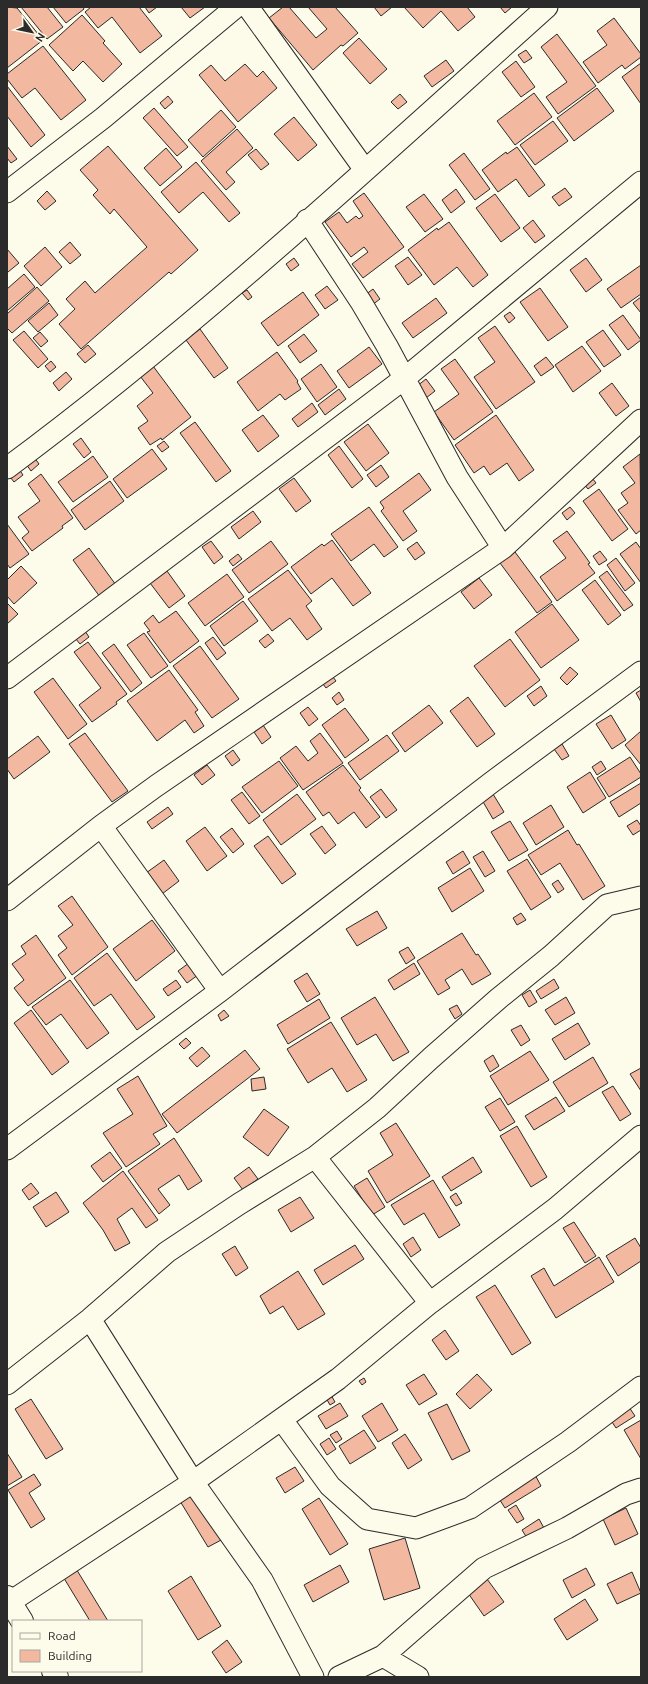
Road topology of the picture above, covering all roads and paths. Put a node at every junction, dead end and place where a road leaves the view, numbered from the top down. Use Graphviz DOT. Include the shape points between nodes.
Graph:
graph roads {
  1 [pos="236,7"];
  2 [pos="248,7"];
  3 [pos="547,7"];
  4 [pos="364,170"];
  5 [pos="641,182"];
  6 [pos="7,192"];
  7 [pos="307,220"];
  8 [pos="405,378"];
  9 [pos="641,420"];
  10 [pos="7,468"];
  11 [pos="503,548"];
  12 [pos="641,672"];
  13 [pos="7,678"];
  14 [pos="101,826"];
  15 [pos="641,897"];
  16 [pos="7,900"];
  17 [pos="220,992"];
  18 [pos="641,1136"];
  19 [pos="7,1148"];
  20 [pos="315,1157"];
  21 [pos="430,1304"];
  22 [pos="90,1319"];
  23 [pos="7,1384"];
  24 [pos="641,1386"];
  25 [pos="282,1420"];
  26 [pos="193,1482"];
  27 [pos="641,1489"];
  28 [pos="9,1600"];
  29 [pos="21,1620"];
  30 [pos="383,1656"];
  31 [pos="313,1677"];
  32 [pos="339,1677"];
  33 [pos="418,1677"];
  1 -- 6 [label="street" via="103,118"];
  2 -- 4 [label="street"];
  3 -- 4 [label="street"];
  4 -- 7 [label="street"];
  5 -- 8 [label="street"];
  7 -- 8 [label="street" via="361,302"];
  7 -- 10 [label="street" via="181,331 80,414"];
  8 -- 11 [label="street" via="457,477"];
  8 -- 13 [label="street"];
  9 -- 11 [label="street"];
  11 -- 14 [label="street"];
  12 -- 17 [label="street" via="492,782"];
  14 -- 16 [label="street"];
  14 -- 17 [label="street"];
  15 -- 20 [label="street" via="607,905 377,1108"];
  17 -- 19 [label="street"];
  18 -- 21 [label="street" via="555,1209"];
  20 -- 21 [label="street"];
  20 -- 22 [label="street" via="167,1252"];
  21 -- 25 [label="street" via="338,1379"];
  22 -- 23 [label="street"];
  22 -- 26 [label="street"];
  24 -- 25 [label="street" via="568,1442 470,1508 416,1528 367,1519 330,1486"];
  25 -- 26 [label="street"];
  26 -- 28 [label="street"];
  26 -- 31 [label="street" via="262,1580"];
  27 -- 30 [label="street" via="626,1494 567,1528 484,1568"];
  28 -- 29 [label="highway"];
  30 -- 32 [label="street"];
  30 -- 33 [label="street"];
}
